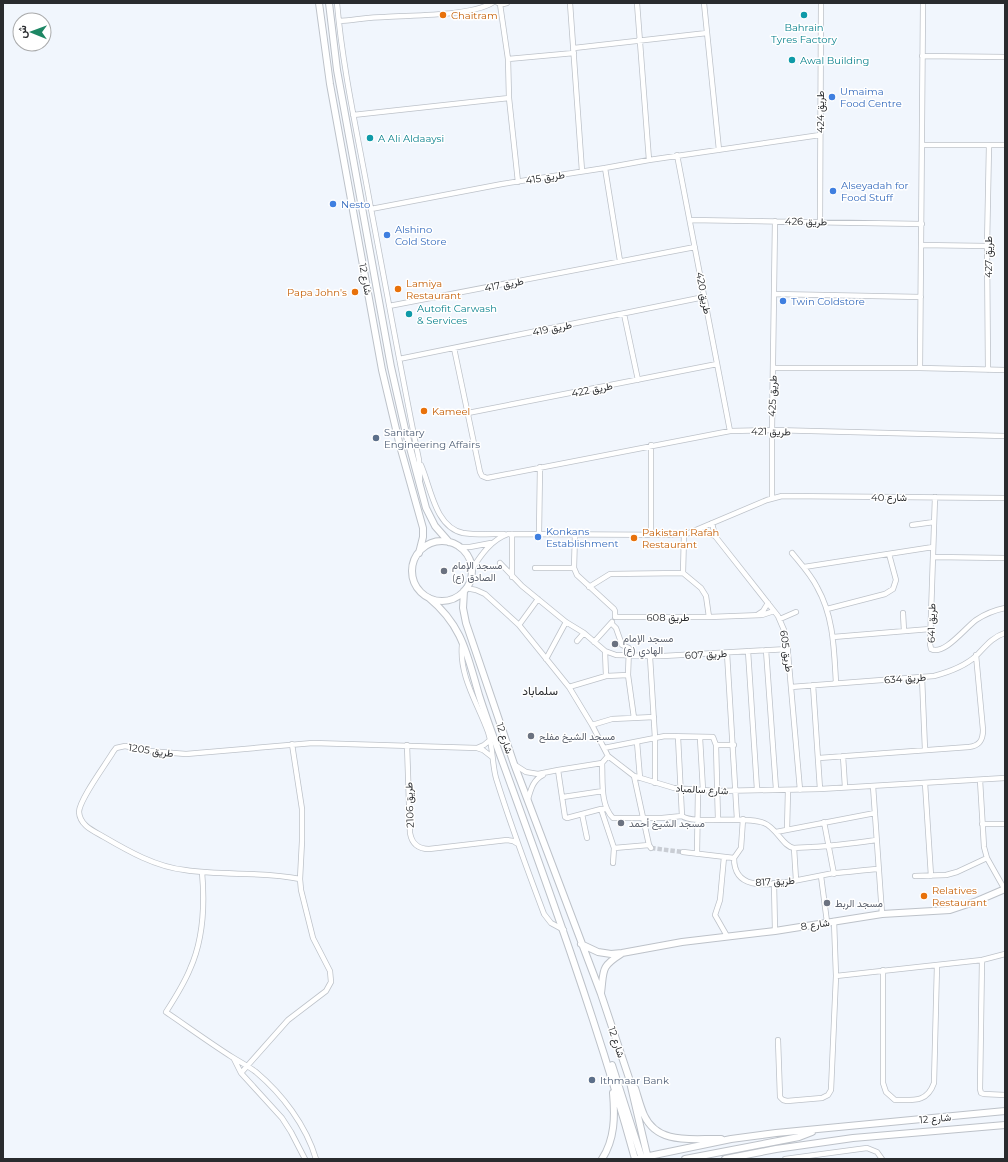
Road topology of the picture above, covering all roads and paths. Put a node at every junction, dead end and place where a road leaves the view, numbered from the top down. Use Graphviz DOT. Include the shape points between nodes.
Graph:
graph roads {
  1 [pos="320,3"];
  2 [pos="329,3"];
  3 [pos="337,3"];
  4 [pos="492,3"];
  5 [pos="499,3"];
  6 [pos="507,3"];
  7 [pos="570,3"];
  8 [pos="638,3"];
  9 [pos="704,3"];
  10 [pos="821,3"];
  11 [pos="923,3"];
  12 [pos="339,21"];
  13 [pos="707,33"];
  14 [pos="640,41"];
  15 [pos="574,51"];
  16 [pos="922,56"];
  17 [pos="1005,57"];
  18 [pos="508,59"];
  19 [pos="509,98"];
  20 [pos="353,114"];
  21 [pos="820,135"];
  22 [pos="922,145"];
  23 [pos="989,145"];
  24 [pos="1005,145"];
  25 [pos="719,150"];
  26 [pos="678,155"];
  27 [pos="649,160"];
  28 [pos="606,168"];
  29 [pos="582,171"];
  30 [pos="518,182"];
  31 [pos="371,209"];
  32 [pos="690,220"];
  33 [pos="775,221"];
  34 [pos="820,221"];
  35 [pos="922,224"];
  36 [pos="921,245"];
  37 [pos="987,246"];
  38 [pos="695,247"];
  39 [pos="620,261"];
  40 [pos="774,294"];
  41 [pos="704,297"];
  42 [pos="921,297"];
  43 [pos="388,306"];
  44 [pos="624,314"];
  45 [pos="454,348"];
  46 [pos="399,359"];
  47 [pos="717,364"];
  48 [pos="773,368"];
  49 [pos="920,368"];
  50 [pos="988,370"];
  51 [pos="1005,370"];
  52 [pos="638,380"];
  53 [pos="468,413"];
  54 [pos="772,430"];
  55 [pos="730,431"];
  56 [pos="1005,436"];
  57 [pos="651,445"];
  58 [pos="419,460"];
  59 [pos="540,467"];
  60 [pos="420,486"];
  61 [pos="935,497"];
  62 [pos="772,498"];
  63 [pos="1005,498"];
  64 [pos="934,522"];
  65 [pos="712,523"];
  66 [pos="912,525"];
  67 [pos="699,530"];
  68 [pos="510,534"];
  69 [pos="539,534"];
  70 [pos="575,534"];
  71 [pos="651,535"];
  72 [pos="684,535"];
  73 [pos="715,536"];
  74 [pos="449,542"];
  75 [pos="491,543"];
  76 [pos="459,547"];
  77 [pos="933,547"];
  78 [pos="419,553"];
  79 [pos="792,553"];
  80 [pos="889,554"];
  81 [pos="933,557"];
  82 [pos="1005,558"];
  83 [pos="500,563"];
  84 [pos="804,567"];
  85 [pos="535,568"];
  86 [pos="574,568"];
  87 [pos="472,569"];
  88 [pos="683,573"];
  89 [pos="512,577"];
  90 [pos="588,587"];
  91 [pos="465,589"];
  92 [pos="429,598"];
  93 [pos="538,599"];
  94 [pos="768,603"];
  95 [pos="1005,608"];
  96 [pos="827,609"];
  97 [pos="774,610"];
  98 [pos="796,612"];
  99 [pos="903,613"];
  100 [pos="753,615"];
  101 [pos="615,617"];
  102 [pos="709,617"];
  103 [pos="780,619"];
  104 [pos="566,622"];
  105 [pos="611,623"];
  106 [pos="518,625"];
  107 [pos="930,629"];
  108 [pos="904,631"];
  109 [pos="1005,633"];
  110 [pos="584,634"];
  111 [pos="833,637"];
  112 [pos="577,641"];
  113 [pos="463,642"];
  114 [pos="594,642"];
  115 [pos="788,649"];
  116 [pos="766,650"];
  117 [pos="605,651"];
  118 [pos="748,651"];
  119 [pos="727,653"];
  120 [pos="976,655"];
  121 [pos="628,656"];
  122 [pos="650,657"];
  123 [pos="546,659"];
  124 [pos="628,675"];
  125 [pos="606,676"];
  126 [pos="922,677"];
  127 [pos="836,683"];
  128 [pos="813,685"];
  129 [pos="569,687"];
  130 [pos="791,687"];
  131 [pos="654,717"];
  132 [pos="634,718"];
  133 [pos="592,725"];
  134 [pos="678,737"];
  135 [pos="654,738"];
  136 [pos="700,738"];
  137 [pos="490,740"];
  138 [pos="637,742"];
  139 [pos="292,744"];
  140 [pos="407,745"];
  141 [pos="716,745"];
  142 [pos="734,745"];
  143 [pos="477,748"];
  144 [pos="604,748"];
  145 [pos="925,750"];
  146 [pos="608,756"];
  147 [pos="843,756"];
  148 [pos="492,757"];
  149 [pos="819,758"];
  150 [pos="602,763"];
  151 [pos="514,764"];
  152 [pos="558,770"];
  153 [pos="545,774"];
  154 [pos="634,776"];
  155 [pos="640,778"];
  156 [pos="1005,778"];
  157 [pos="980,780"];
  158 [pos="655,783"];
  159 [pos="925,783"];
  160 [pos="873,786"];
  161 [pos="845,787"];
  162 [pos="680,789"];
  163 [pos="776,789"];
  164 [pos="820,789"];
  165 [pos="757,790"];
  166 [pos="788,790"];
  167 [pos="800,790"];
  168 [pos="603,791"];
  169 [pos="701,791"];
  170 [pos="717,791"];
  171 [pos="736,791"];
  172 [pos="563,797"];
  173 [pos="528,800"];
  174 [pos="604,809"];
  175 [pos="874,813"];
  176 [pos="582,814"];
  177 [pos="682,816"];
  178 [pos="642,818"];
  179 [pos="698,819"];
  180 [pos="737,819"];
  181 [pos="743,819"];
  182 [pos="718,820"];
  183 [pos="824,822"];
  184 [pos="982,824"];
  185 [pos="1005,824"];
  186 [pos="513,827"];
  187 [pos="787,830"];
  188 [pos="776,832"];
  189 [pos="588,838"];
  190 [pos="503,840"];
  191 [pos="876,840"];
  192 [pos="518,844"];
  193 [pos="829,846"];
  194 [pos="614,848"];
  195 [pos="794,848"];
  196 [pos="683,852"];
  197 [pos="697,854"];
  198 [pos="724,857"];
  199 [pos="734,858"];
  200 [pos="987,858"];
  201 [pos="613,863"];
  202 [pos="878,869"];
  203 [pos="202,872"];
  204 [pos="834,874"];
  205 [pos="821,876"];
  206 [pos="915,876"];
  207 [pos="931,876"];
  208 [pos="300,879"];
  209 [pos="796,880"];
  210 [pos="774,883"];
  211 [pos="1005,889"];
  212 [pos="882,914"];
  213 [pos="831,922"];
  214 [pos="564,930"];
  215 [pos="775,931"];
  216 [pos="727,936"];
  217 [pos="581,944"];
  218 [pos="622,953"];
  219 [pos="1005,954"];
  220 [pos="982,960"];
  221 [pos="937,965"];
  222 [pos="883,970"];
  223 [pos="836,976"];
  224 [pos="601,994"];
  225 [pos="599,1035"];
  226 [pos="778,1040"];
  227 [pos="233,1058"];
  228 [pos="247,1066"];
  229 [pos="240,1073"];
  230 [pos="611,1076"];
  231 [pos="629,1078"];
  232 [pos="1005,1095"];
  233 [pos="1005,1112"];
  234 [pos="1005,1125"];
  235 [pos="821,1128"];
  236 [pos="731,1139"];
  237 [pos="642,1158"];
  238 [pos="305,1159"];
  239 [pos="316,1159"];
  240 [pos="602,1159"];
  241 [pos="684,1159"];
  242 [pos="725,1159"];
  243 [pos="785,1159"];
  244 [pos="882,1159"];
  1 -- 78 [label="street, شارع 12" via="325,55 382,370 423,528"];
  2 -- 60 [label="street, شارع 12" via="337,70 391,367"];
  3 -- 12 [label="street"];
  4 -- 12 [label="street" via="457,12"];
  5 -- 6 [label="street"];
  5 -- 18 [label="street"];
  7 -- 15 [label="street"];
  8 -- 14 [label="street"];
  9 -- 13 [label="street"];
  10 -- 21 [label="street, طريق 424"];
  11 -- 16 [label="street"];
  12 -- 20 [label="street"];
  13 -- 14 [label="street"];
  13 -- 25 [label="street"];
  14 -- 15 [label="street"];
  14 -- 27 [label="street"];
  15 -- 18 [label="street"];
  15 -- 29 [label="street"];
  16 -- 17 [label="street"];
  16 -- 22 [label="street"];
  18 -- 19 [label="street"];
  19 -- 20 [label="street"];
  19 -- 30 [label="street"];
  20 -- 31 [label="street"];
  21 -- 25 [label="street, طريق 415"];
  21 -- 34 [label="street, طريق 424"];
  22 -- 23 [label="street"];
  22 -- 35 [label="street"];
  23 -- 24 [label="street"];
  23 -- 37 [label="street, طريق 427"];
  25 -- 26 [label="street, طريق 415"];
  26 -- 27 [label="street, طريق 415"];
  26 -- 32 [label="street, طريق 420"];
  27 -- 28 [label="street, طريق 415"];
  28 -- 29 [label="street, طريق 415"];
  28 -- 39 [label="street"];
  29 -- 30 [label="street, طريق 415"];
  30 -- 31 [label="street, طريق 415"];
  31 -- 43 [label="street"];
  32 -- 33 [label="street, طريق 426"];
  32 -- 38 [label="street, طريق 420"];
  33 -- 34 [label="street, طريق 426"];
  33 -- 40 [label="street, طريق 425"];
  34 -- 35 [label="street, طريق 426"];
  35 -- 36 [label="street"];
  36 -- 37 [label="street"];
  36 -- 42 [label="street"];
  37 -- 50 [label="street, طريق 427"];
  38 -- 39 [label="street, طريق 417"];
  38 -- 41 [label="street, طريق 420"];
  39 -- 43 [label="street, طريق 417"];
  40 -- 42 [label="street"];
  40 -- 48 [label="street, طريق 425"];
  41 -- 44 [label="street, طريق 419"];
  41 -- 47 [label="street, طريق 420"];
  42 -- 49 [label="street"];
  43 -- 46 [label="street"];
  44 -- 45 [label="street, طريق 419"];
  44 -- 52 [label="street"];
  45 -- 46 [label="street, طريق 419"];
  45 -- 53 [label="street"];
  46 -- 58 [label="street"];
  47 -- 52 [label="street, طريق 422"];
  47 -- 55 [label="street, طريق 420"];
  48 -- 49 [label="street"];
  48 -- 54 [label="street, طريق 425"];
  49 -- 50 [label="street"];
  50 -- 51 [label="street"];
  52 -- 53 [label="street, طريق 422"];
  53 -- 59 [label="street, طريق 421" via="482,476 487,478"];
  54 -- 55 [label="street, طريق 421"];
  54 -- 56 [label="street, طريق 421"];
  54 -- 62 [label="street, طريق 425"];
  55 -- 57 [label="street, طريق 421"];
  57 -- 59 [label="street, طريق 421"];
  57 -- 71 [label="street"];
  58 -- 60 [label="street"];
  58 -- 68 [label="street, شارع 40" via="439,514 452,528 462,532"];
  59 -- 69 [label="street"];
  60 -- 74 [label="street, شارع 12" via="430,518"];
  61 -- 62 [label="street, شارع 40"];
  61 -- 63 [label="street, شارع 40"];
  61 -- 64 [label="street, طريق 641"];
  62 -- 65 [label="street, شارع 40"];
  64 -- 66 [label="street"];
  64 -- 77 [label="street, طريق 641"];
  65 -- 67 [label="street, شارع 40"];
  65 -- 73 [label="street, طريق 605"];
  67 -- 72 [label="street, شارع 40"];
  67 -- 73 [label="street"];
  68 -- 69 [label="street, شارع 40"];
  68 -- 75 [label="street"];
  68 -- 89 [label="street"];
  69 -- 70 [label="street, شارع 40"];
  70 -- 71 [label="street, شارع 40"];
  70 -- 86 [label="street"];
  71 -- 72 [label="street, شارع 40"];
  72 -- 88 [label="street"];
  73 -- 94 [label="street, طريق 605"];
  74 -- 76 [label="street"];
  74 -- 78 [label="street" via="432,543"];
  75 -- 76 [label="street"];
  75 -- 87 [label="street"];
  76 -- 87 [label="street" via="468,557"];
  77 -- 80 [label="street"];
  77 -- 81 [label="street, طريق 641"];
  78 -- 92 [label="street" via="413,566 413,575 415,583"];
  79 -- 84 [label="street"];
  80 -- 84 [label="street"];
  80 -- 96 [label="street" via="896,580 893,589 885,594"];
  81 -- 82 [label="street"];
  81 -- 107 [label="street, طريق 641"];
  83 -- 89 [label="street, طريق 607"];
  84 -- 96 [label="street"];
  85 -- 86 [label="street"];
  86 -- 90 [label="street"];
  87 -- 91 [label="street" via="470,581"];
  88 -- 90 [label="street" via="610,574"];
  88 -- 102 [label="street" via="701,588 706,596"];
  89 -- 93 [label="street, طريق 607"];
  90 -- 101 [label="street" via="616,611"];
  91 -- 92 [label="street" via="457,597 448,600"];
  91 -- 106 [label="street, شارع سالمباد" via="485,594"];
  91 -- 151 [label="street, شارع 12" via="463,608 466,623"];
  92 -- 113 [label="street, شارع 12" via="449,617"];
  93 -- 104 [label="street, طريق 607"];
  93 -- 106 [label="street"];
  94 -- 97 [label="street, طريق 605"];
  94 -- 100 [label="street" via="763,611"];
  95 -- 107 [label="street, طريق 641" via="977,620 951,643 937,650 930,647"];
  96 -- 111 [label="street"];
  97 -- 100 [label="street, طريق 608" via="763,615"];
  97 -- 103 [label="street, طريق 605"];
  98 -- 103 [label="street"];
  99 -- 108 [label="street"];
  100 -- 102 [label="street, طريق 608"];
  101 -- 102 [label="street, طريق 608"];
  101 -- 105 [label="street"];
  103 -- 115 [label="street, طريق 605"];
  104 -- 110 [label="street, طريق 607"];
  104 -- 123 [label="street"];
  105 -- 114 [label="street"];
  105 -- 121 [label="street" via="616,628 623,646 629,648"];
  106 -- 123 [label="street, شارع سالمباد"];
  107 -- 108 [label="street"];
  108 -- 111 [label="street"];
  109 -- 120 [label="street, طريق 634" via="992,639"];
  110 -- 112 [label="street"];
  110 -- 114 [label="street, طريق 607"];
  111 -- 127 [label="street"];
  113 -- 137 [label="street" via="463,665"];
  113 -- 214 [label="street, شارع 12" via="484,714"];
  114 -- 117 [label="street, طريق 607"];
  115 -- 116 [label="street, طريق 607"];
  115 -- 130 [label="street, طريق 605"];
  116 -- 118 [label="street, طريق 607"];
  116 -- 163 [label="street"];
  117 -- 121 [label="street, طريق 607"];
  117 -- 125 [label="street"];
  118 -- 119 [label="street, طريق 607"];
  118 -- 165 [label="street"];
  119 -- 122 [label="street, طريق 607"];
  119 -- 142 [label="street"];
  120 -- 126 [label="street, طريق 634" via="957,669"];
  120 -- 145 [label="street" via="983,730 980,743 973,747"];
  121 -- 122 [label="street, طريق 607"];
  121 -- 124 [label="street"];
  122 -- 131 [label="street"];
  123 -- 129 [label="street, شارع سالمباد"];
  124 -- 125 [label="street"];
  124 -- 132 [label="street"];
  125 -- 129 [label="street"];
  126 -- 127 [label="street, طريق 634"];
  126 -- 145 [label="street"];
  127 -- 128 [label="street, طريق 634"];
  128 -- 130 [label="street, طريق 634"];
  128 -- 149 [label="street"];
  129 -- 133 [label="street, شارع سالمباد"];
  130 -- 167 [label="street, طريق 605"];
  131 -- 132 [label="street"];
  131 -- 135 [label="street"];
  132 -- 133 [label="street" via="612,719"];
  133 -- 144 [label="street, شارع سالمباد"];
  134 -- 135 [label="street"];
  134 -- 136 [label="street"];
  134 -- 162 [label="street"];
  135 -- 138 [label="street"];
  135 -- 158 [label="street"];
  136 -- 141 [label="street" via="713,737"];
  136 -- 169 [label="street"];
  137 -- 143 [label="street"];
  137 -- 148 [label="street"];
  138 -- 144 [label="street"];
  138 -- 155 [label="street"];
  139 -- 140 [label="street, طريق 1205"];
  139 -- 203 [label="street, طريق 1205" via="205,754 167,753 126,746 116,748 113,752 81,803 79,813 83,823 141,856 169,867"];
  139 -- 208 [label="street" via="302,810"];
  140 -- 143 [label="street, طريق 1205"];
  140 -- 190 [label="street, طريق 2106" via="410,833 415,845 428,849"];
  141 -- 142 [label="street"];
  141 -- 170 [label="street"];
  142 -- 171 [label="street"];
  143 -- 148 [label="street, طريق 1205"];
  144 -- 146 [label="street, شارع سالمباد"];
  145 -- 147 [label="street"];
  146 -- 150 [label="street"];
  146 -- 154 [label="street, شارع سالمباد"];
  147 -- 149 [label="street"];
  147 -- 161 [label="street"];
  148 -- 186 [label="street"];
  149 -- 164 [label="street"];
  150 -- 152 [label="street"];
  150 -- 168 [label="street"];
  151 -- 153 [label="street" via="532,774"];
  151 -- 173 [label="street, شارع 12"];
  152 -- 153 [label="street"];
  152 -- 172 [label="street"];
  153 -- 173 [label="street" via="535,780"];
  154 -- 155 [label="street, شارع سالمباد"];
  154 -- 178 [label="street"];
  155 -- 158 [label="street, شارع سالمباد"];
  156 -- 157 [label="street, شارع سالمباد"];
  157 -- 159 [label="street, شارع سالمباد"];
  157 -- 184 [label="street"];
  158 -- 162 [label="street, شارع سالمباد"];
  159 -- 160 [label="street, شارع سالمباد"];
  159 -- 207 [label="street"];
  160 -- 161 [label="street, شارع سالمباد"];
  160 -- 175 [label="street"];
  161 -- 164 [label="street, شارع سالمباد"];
  162 -- 169 [label="street, شارع سالمباد"];
  162 -- 177 [label="street"];
  163 -- 165 [label="street, شارع سالمباد"];
  163 -- 166 [label="street, شارع سالمباد"];
  164 -- 167 [label="street, شارع سالمباد"];
  165 -- 171 [label="street, شارع سالمباد"];
  166 -- 167 [label="street, شارع سالمباد"];
  166 -- 187 [label="street"];
  168 -- 172 [label="street"];
  168 -- 174 [label="street"];
  169 -- 170 [label="street, شارع سالمباد"];
  169 -- 179 [label="street"];
  170 -- 171 [label="street, شارع سالمباد"];
  170 -- 182 [label="street"];
  171 -- 180 [label="street"];
  172 -- 176 [label="street" via="565,817"];
  173 -- 217 [label="street, شارع 12"];
  174 -- 176 [label="street"];
  174 -- 178 [label="street" via="613,818"];
  174 -- 194 [label="street"];
  175 -- 183 [label="street"];
  175 -- 191 [label="street"];
  176 -- 189 [label="street"];
  177 -- 178 [label="street"];
  177 -- 179 [label="street"];
  178 -- 194 [label="street" via="650,847"];
  179 -- 182 [label="street"];
  179 -- 197 [label="street"];
  180 -- 181 [label="street"];
  180 -- 182 [label="street"];
  181 -- 188 [label="street" via="763,823"];
  181 -- 199 [label="street" via="741,848"];
  183 -- 187 [label="street"];
  183 -- 193 [label="street"];
  184 -- 185 [label="street"];
  184 -- 200 [label="street"];
  186 -- 190 [label="street" via="511,834"];
  186 -- 192 [label="street"];
  187 -- 188 [label="street"];
  188 -- 195 [label="street" via="787,845"];
  190 -- 192 [label="street, طريق 2106"];
  191 -- 193 [label="street"];
  191 -- 202 [label="street"];
  192 -- 214 [label="street" via="544,914 551,923"];
  193 -- 195 [label="street"];
  193 -- 204 [label="street"];
  194 -- 201 [label="street"];
  195 -- 209 [label="street"];
  196 -- 197 [label="street"];
  197 -- 198 [label="street"];
  198 -- 199 [label="street"];
  198 -- 216 [label="street" via="720,900 715,915"];
  199 -- 210 [label="street, طريق 817" via="735,871 744,880 758,884"];
  200 -- 207 [label="street" via="957,872"];
  200 -- 211 [label="street"];
  202 -- 204 [label="street, طريق 817"];
  202 -- 212 [label="street"];
  203 -- 208 [label="street, طريق 1205"];
  203 -- 227 [label="street" via="204,898 198,946 190,968 166,1012"];
  204 -- 205 [label="street, طريق 817"];
  205 -- 209 [label="street, طريق 817"];
  205 -- 213 [label="street"];
  206 -- 207 [label="street"];
  208 -- 228 [label="street" via="313,938 330,971 331,982 326,991 288,1020"];
  209 -- 210 [label="street, طريق 817"];
  210 -- 215 [label="street"];
  211 -- 212 [label="street, شارع 8" via="950,910"];
  212 -- 213 [label="street, شارع 8"];
  213 -- 215 [label="street, شارع 8"];
  213 -- 223 [label="street"];
  214 -- 225 [label="street, شارع 12"];
  215 -- 216 [label="street, شارع 8"];
  216 -- 218 [label="street, شارع 8"];
  217 -- 218 [label="street, شارع 8" via="598,952"];
  217 -- 224 [label="street, شارع 12"];
  218 -- 224 [label="street, شارع 8" via="606,965"];
  219 -- 220 [label="street"];
  220 -- 221 [label="street"];
  220 -- 232 [label="street" via="980,1089 984,1094"];
  221 -- 222 [label="street"];
  221 -- 222 [label="street" via="934,1083 928,1094 920,1099 895,1100 886,1092 882,1079"];
  222 -- 223 [label="street"];
  223 -- 226 [label="street" via="831,1090 828,1095 822,1098 787,1101 780,1097"];
  224 -- 231 [label="street, شارع 12"];
  225 -- 230 [label="street, شارع 12"];
  225 -- 237 [label="street" via="606,1044"];
  227 -- 228 [label="street"];
  227 -- 229 [label="street"];
  228 -- 229 [label="street"];
  228 -- 239 [label="street" via="280,1097 296,1118 311,1143"];
  229 -- 238 [label="street" via="282,1118"];
  230 -- 237 [label="street, شارع 12"];
  230 -- 240 [label="street" via="614,1101 612,1135"];
  231 -- 236 [label="street" via="648,1121 662,1135 683,1139"];
  231 -- 237 [label="street, شارع 12"];
  233 -- 235 [label="street, شارع 12"];
  234 -- 242 [label="street, شارع 12" via="853,1138"];
  235 -- 236 [label="street, شارع 12"];
  235 -- 241 [label="street" via="799,1137"];
  236 -- 237 [label="street, شارع 12"];
  243 -- 244 [label="street" via="867,1148 877,1152"];
}
